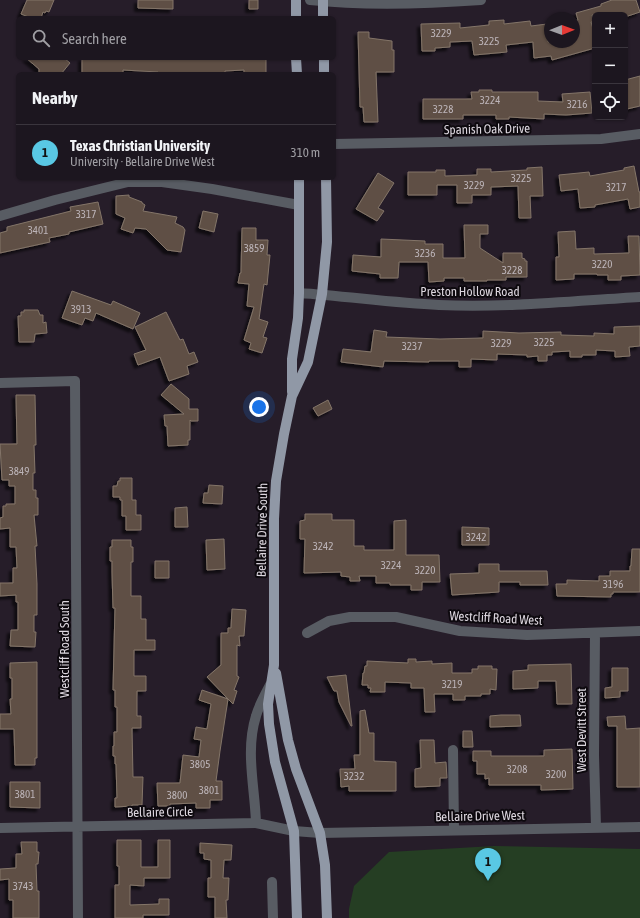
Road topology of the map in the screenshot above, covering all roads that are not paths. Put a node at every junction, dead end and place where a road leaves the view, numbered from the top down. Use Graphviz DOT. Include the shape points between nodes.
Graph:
graph roads {
  1 [pos="296,0"];
  2 [pos="310,0"];
  3 [pos="481,0"];
  4 [pos="323,1"];
  5 [pos="296,16"];
  6 [pos="323,16"];
  7 [pos="296,60"];
  8 [pos="324,60"];
  9 [pos="297,72"];
  10 [pos="324,72"];
  11 [pos="640,134"];
  12 [pos="336,144"];
  13 [pos="299,180"];
  14 [pos="326,180"];
  15 [pos="299,205"];
  16 [pos="0,216"];
  17 [pos="300,292"];
  18 [pos="322,294"];
  19 [pos="640,296"];
  20 [pos="0,383"];
  21 [pos="292,396"];
  22 [pos="640,631"];
  23 [pos="306,633"];
  24 [pos="595,633"];
  25 [pos="274,665"];
  26 [pos="272,682"];
  27 [pos="453,750"];
  28 [pos="256,823"];
  29 [pos="78,826"];
  30 [pos="596,827"];
  31 [pos="640,827"];
  32 [pos="0,828"];
  33 [pos="454,830"];
  34 [pos="294,831"];
  35 [pos="320,833"];
  36 [pos="272,882"];
  37 [pos="78,918"];
  38 [pos="273,918"];
  39 [pos="297,918"];
  40 [pos="328,918"];
  1 -- 5 [label="main road"];
  2 -- 4 [label="street"];
  3 -- 4 [label="street" via="380,3"];
  4 -- 6 [label="main road"];
  7 -- 9 [label="main road"];
  8 -- 10 [label="main road"];
  11 -- 12 [label="street, Spanish Oak Drive" via="601,139"];
  13 -- 15 [label="main road, Bellaire Drive South"];
  14 -- 18 [label="main road, Bellaire Drive South" via="327,242"];
  15 -- 16 [label="street" via="162,182 128,182"];
  15 -- 17 [label="main road, Bellaire Drive South"];
  17 -- 18 [label="street, Preston Hollow Road"];
  17 -- 21 [label="main road, Bellaire Drive South" via="292,359"];
  18 -- 19 [label="street, Preston Hollow Road" via="441,305 525,305"];
  18 -- 21 [label="main road, Bellaire Drive South" via="308,362"];
  20 -- 29 [label="street, Westcliff Road South" via="75,380"];
  21 -- 25 [label="main road, Bellaire Drive South" via="276,481"];
  22 -- 24 [label="street, Westcliff Road West"];
  23 -- 24 [label="street, Westcliff Road West" via="329,621 350,617 396,617 460,632 526,635"];
  24 -- 30 [label="street, West Devitt Street"];
  25 -- 26 [label="main road, Bellaire Drive South"];
  25 -- 35 [label="main road, Bellaire Drive South" via="294,762"];
  26 -- 28 [label="street, Bellaire Drive South" via="259,708 251,741"];
  26 -- 34 [label="main road, Bellaire Drive South" via="268,704 271,740"];
  27 -- 33 [label="street"];
  28 -- 29 [label="street, Bellaire Circle"];
  28 -- 34 [label="street, Bellaire Circle"];
  29 -- 32 [label="street, Bellaire Circle"];
  29 -- 37 [label="street, Westcliff Road South"];
  30 -- 31 [label="street, Bellaire Drive West"];
  30 -- 33 [label="street, Bellaire Drive West"];
  33 -- 35 [label="street, Bellaire Drive West"];
  34 -- 35 [label="street, Bellaire Circle"];
  34 -- 39 [label="main road, Bellaire Drive South"];
  35 -- 40 [label="main road, Bellaire Drive South"];
  36 -- 38 [label="street"];
}
